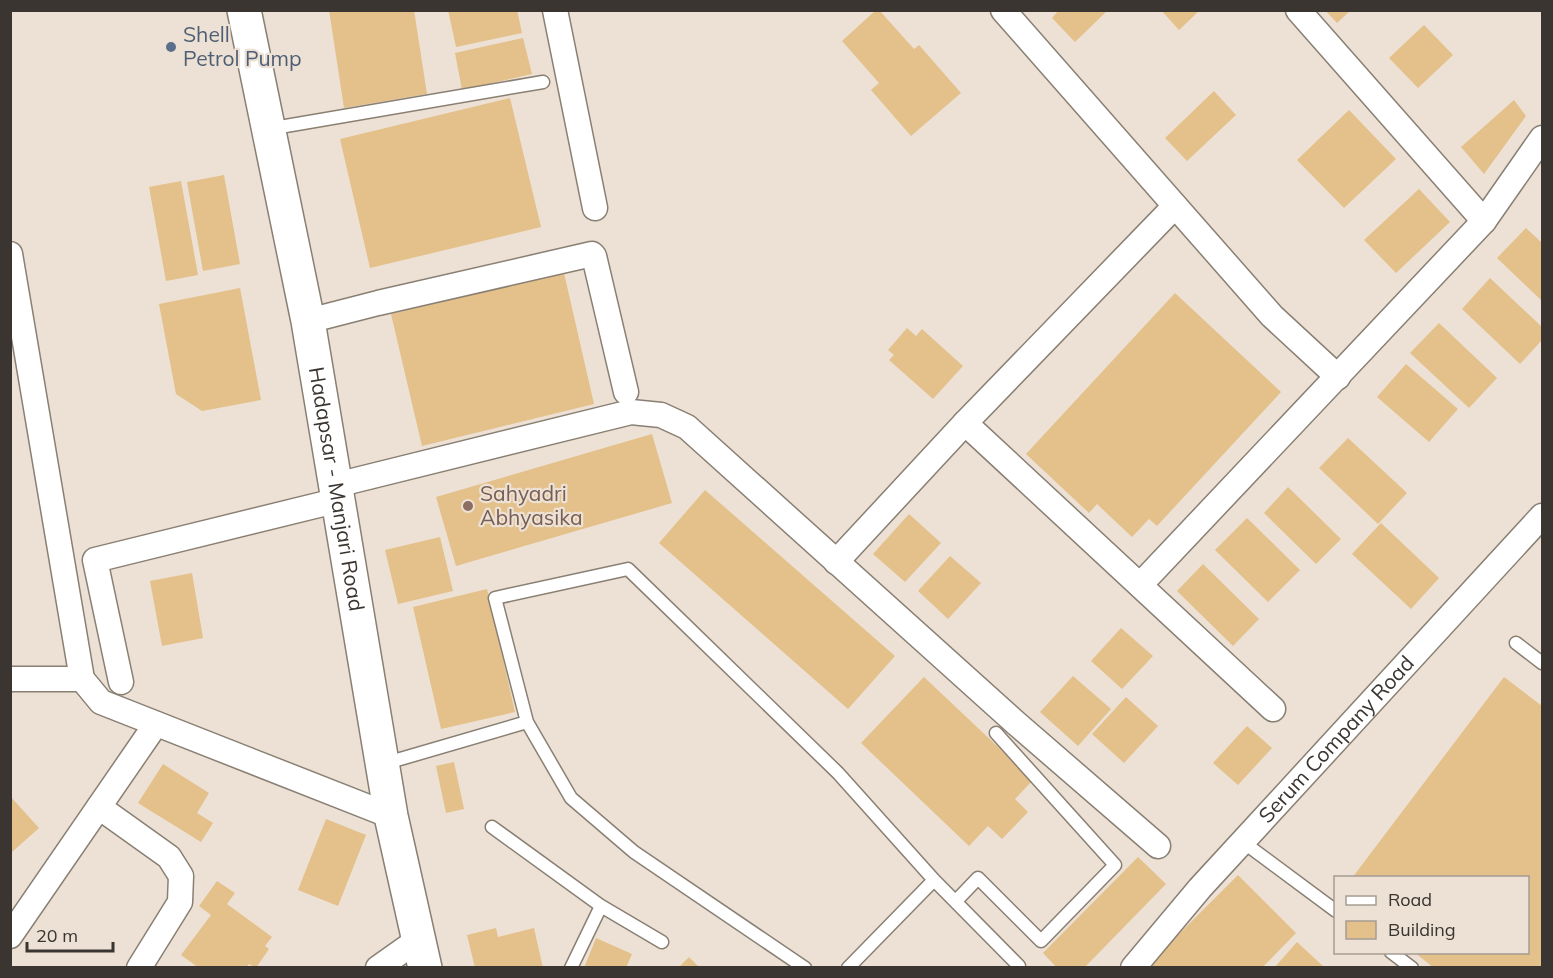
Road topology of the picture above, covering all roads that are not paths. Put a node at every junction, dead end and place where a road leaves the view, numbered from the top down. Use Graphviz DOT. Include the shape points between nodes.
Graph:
graph roads {
  1 [pos="244,10"];
  2 [pos="555,10"];
  3 [pos="1003,10"];
  4 [pos="1298,10"];
  5 [pos="543,82"];
  6 [pos="267,129"];
  7 [pos="1542,138"];
  8 [pos="1175,206"];
  9 [pos="595,208"];
  10 [pos="1484,222"];
  11 [pos="10,254"];
  12 [pos="308,321"];
  13 [pos="1338,377"];
  14 [pos="626,392"];
  15 [pos="965,423"];
  16 [pos="338,493"];
  17 [pos="1542,516"];
  18 [pos="836,562"];
  19 [pos="1140,585"];
  20 [pos="1516,643"];
  21 [pos="1542,663"];
  22 [pos="10,679"];
  23 [pos="82,679"];
  24 [pos="121,682"];
  25 [pos="1274,709"];
  26 [pos="527,722"];
  27 [pos="156,724"];
  28 [pos="996,733"];
  29 [pos="382,764"];
  30 [pos="99,807"];
  31 [pos="391,816"];
  32 [pos="492,826"];
  33 [pos="1243,842"];
  34 [pos="1158,846"];
  35 [pos="934,880"];
  36 [pos="956,902"];
  37 [pos="601,906"];
  38 [pos="1334,910"];
  39 [pos="10,936"];
  40 [pos="662,942"];
  41 [pos="422,953"];
  42 [pos="1394,954"];
  43 [pos="1019,966"];
  44 [pos="139,968"];
  45 [pos="378,968"];
  46 [pos="571,968"];
  47 [pos="805,968"];
  48 [pos="848,968"];
  49 [pos="1133,968"];
  50 [pos="1412,968"];
  1 -- 6 [label="main road, Hadapsar - Manjari Road"];
  2 -- 9 [label="street"];
  3 -- 8 [label="street"];
  4 -- 10 [label="street"];
  5 -- 6 [label="lane"];
  6 -- 12 [label="main road, Hadapsar - Manjari Road"];
  7 -- 10 [label="street"];
  8 -- 13 [label="street" via="1272,316"];
  8 -- 15 [label="street"];
  10 -- 13 [label="street"];
  11 -- 23 [label="street"];
  12 -- 14 [label="street" via="592,254"];
  12 -- 16 [label="main road, Hadapsar - Manjari Road"];
  13 -- 19 [label="street"];
  15 -- 18 [label="street"];
  15 -- 19 [label="street"];
  16 -- 18 [label="street" via="631,412 661,415 687,428"];
  16 -- 24 [label="street" via="95,561"];
  16 -- 29 [label="main road, Hadapsar - Manjari Road"];
  17 -- 33 [label="street, Serum Company Road"];
  18 -- 34 [label="street"];
  19 -- 25 [label="street"];
  20 -- 21 [label="lane"];
  22 -- 23 [label="street"];
  23 -- 27 [label="street" via="102,702"];
  26 -- 29 [label="lane"];
  26 -- 35 [label="lane" via="495,598 628,569 838,773"];
  26 -- 47 [label="lane" via="571,798 634,852"];
  27 -- 30 [label="street"];
  27 -- 31 [label="street"];
  28 -- 36 [label="lane" via="1115,865 1041,941 978,878"];
  29 -- 31 [label="main road, Hadapsar - Manjari Road"];
  30 -- 39 [label="street"];
  30 -- 44 [label="street" via="169,857 182,876 180,902"];
  31 -- 41 [label="main road, Hadapsar - Manjari Road"];
  32 -- 37 [label="lane"];
  33 -- 38 [label="lane"];
  33 -- 49 [label="street, Serum Company Road"];
  35 -- 36 [label="lane"];
  35 -- 48 [label="lane"];
  36 -- 43 [label="lane"];
  37 -- 40 [label="lane"];
  37 -- 46 [label="lane"];
  41 -- 45 [label="street"];
  42 -- 50 [label="lane"];
}
